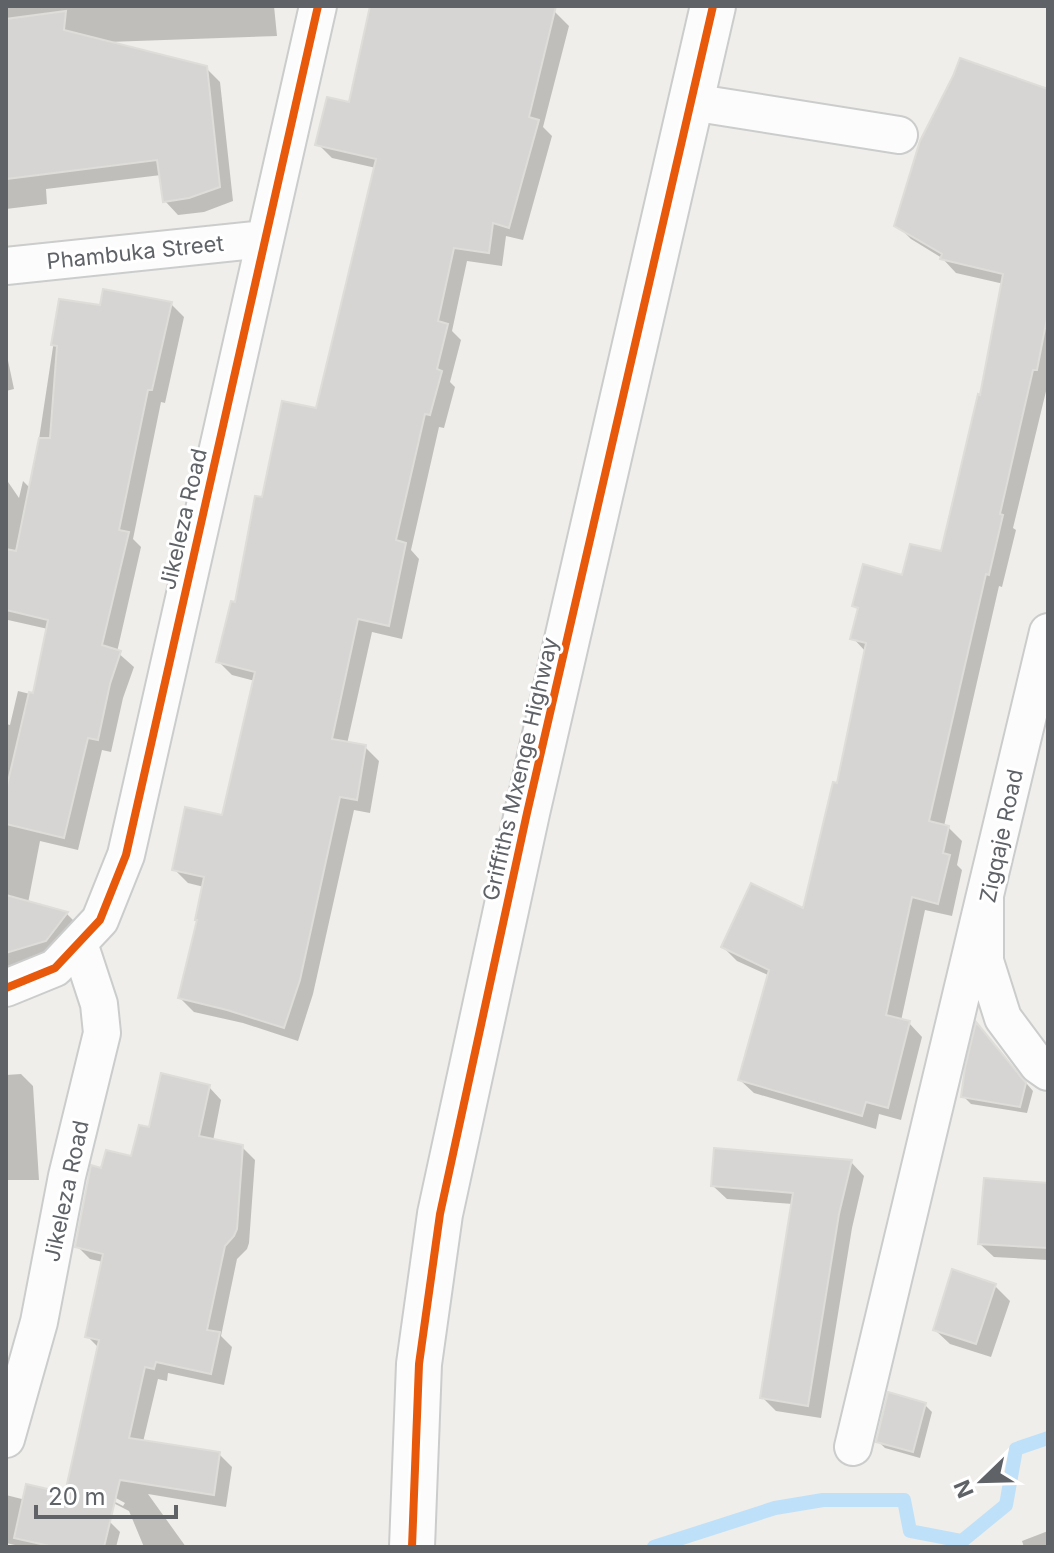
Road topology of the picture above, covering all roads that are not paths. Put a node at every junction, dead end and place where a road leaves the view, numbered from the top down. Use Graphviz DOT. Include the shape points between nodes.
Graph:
graph roads {
  1 [pos="318,6"];
  2 [pos="713,6"];
  3 [pos="691,102"];
  4 [pos="899,135"];
  5 [pos="265,239"];
  6 [pos="6,266"];
  7 [pos="1048,632"];
  8 [pos="985,895"];
  9 [pos="79,943"];
  10 [pos="6,988"];
  11 [pos="1048,1072"];
  12 [pos="6,1439"];
  13 [pos="853,1447"];
  14 [pos="412,1547"];
  1 -- 5 [label="street, Jikeleza Road"];
  2 -- 3 [label="street, Griffiths Mxenge Highway"];
  3 -- 4 [label="street"];
  3 -- 14 [label="street, Griffiths Mxenge Highway" via="440,1214 419,1364"];
  5 -- 6 [label="street, Phambuka Street"];
  5 -- 9 [label="street, Jikeleza Road" via="126,855 100,920"];
  7 -- 8 [label="street, Zigqaje Road"];
  8 -- 11 [label="street, Zigqaje Road" via="985,961 1003,1018"];
  8 -- 13 [label="street"];
  9 -- 10 [label="street, Jikeleza Road" via="55,968"];
  9 -- 12 [label="street, Jikeleza Road" via="99,1004 102,1033 39,1322"];
}
